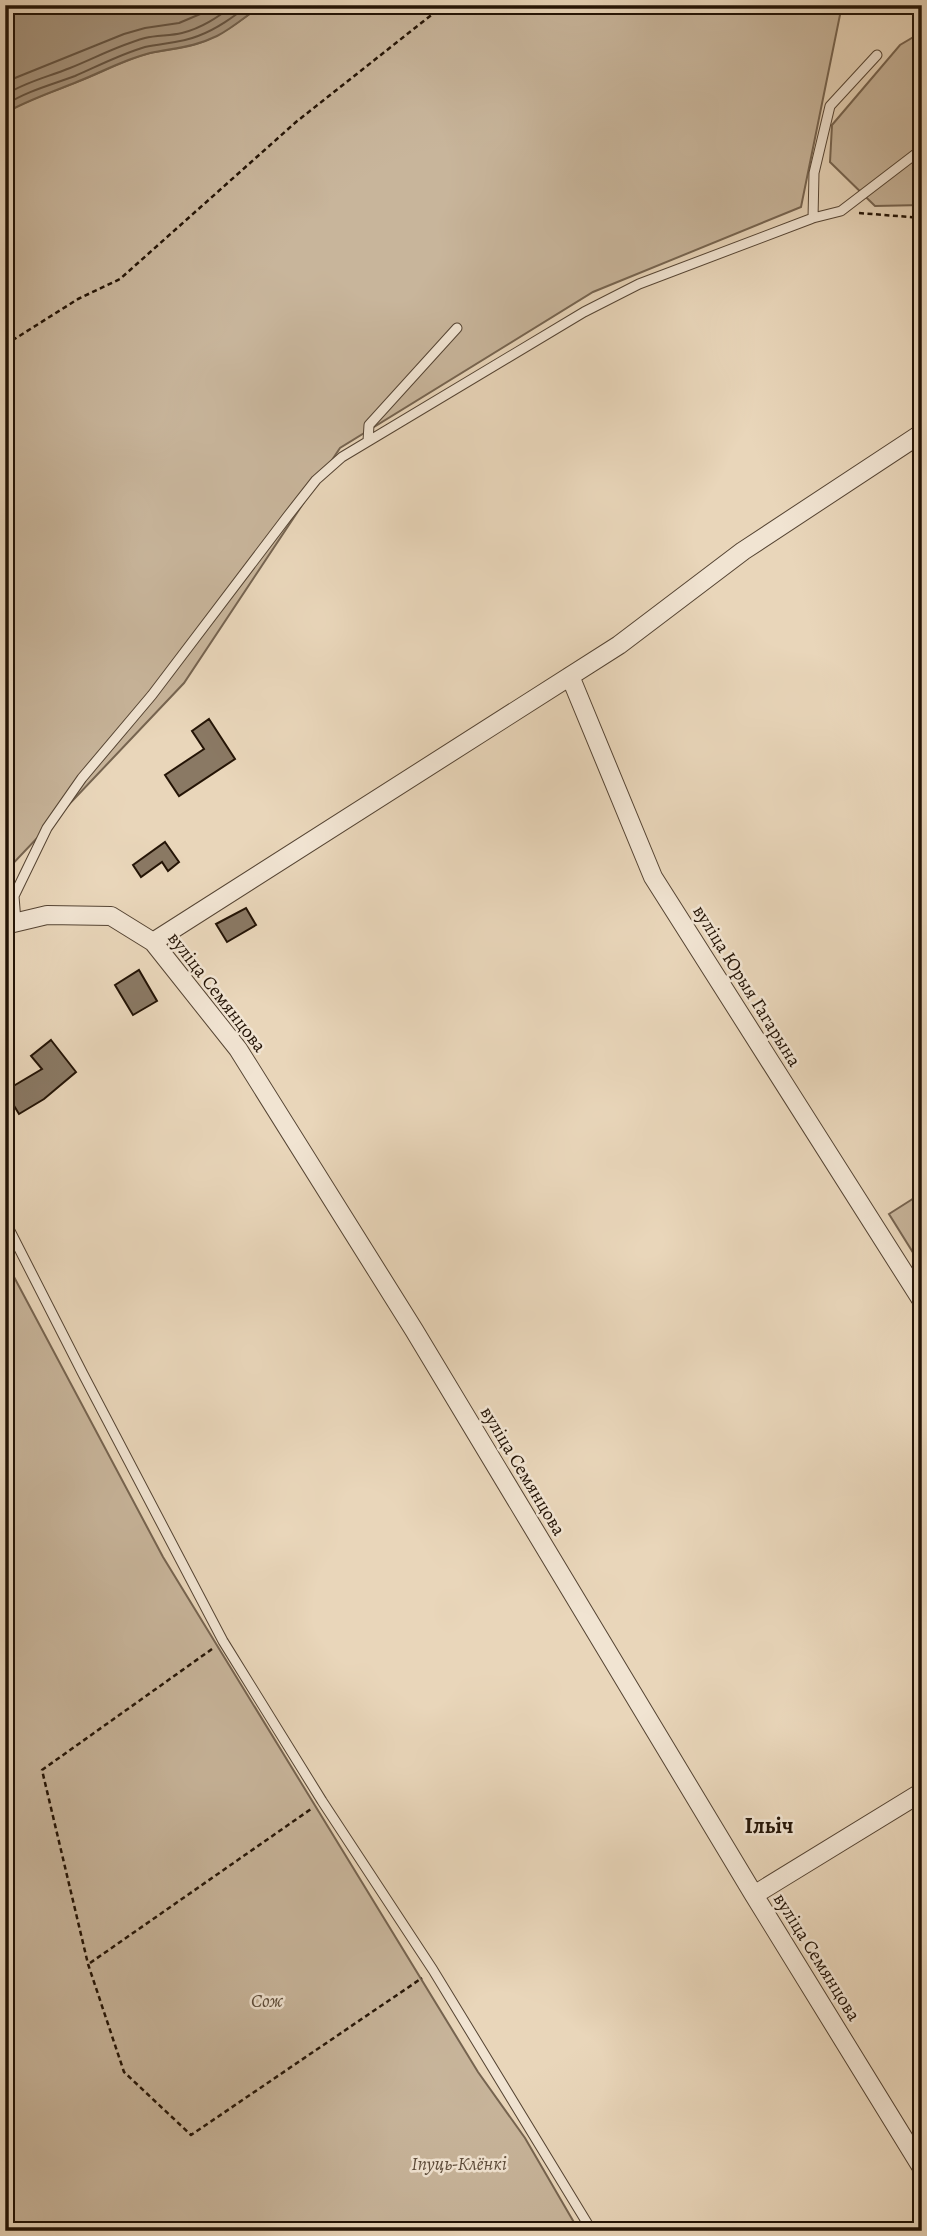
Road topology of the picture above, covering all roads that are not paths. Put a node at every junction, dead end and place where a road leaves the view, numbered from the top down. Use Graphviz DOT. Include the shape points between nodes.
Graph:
graph roads {
  1 [pos="877,55"];
  2 [pos="922,149"];
  3 [pos="813,218"];
  4 [pos="457,328"];
  5 [pos="922,433"];
  6 [pos="368,441"];
  7 [pos="570,676"];
  8 [pos="11,923"];
  9 [pos="153,942"];
  10 [pos="5,1220"];
  11 [pos="922,1301"];
  12 [pos="922,1792"];
  13 [pos="754,1895"];
  14 [pos="922,2168"];
  15 [pos="592,2231"];
  1 -- 3 [label="lane" via="830,106 814,173"];
  2 -- 3 [label="lane" via="841,211"];
  3 -- 6 [label="lane" via="639,284"];
  4 -- 6 [label="lane" via="369,425"];
  5 -- 7 [label="street" via="743,551 619,645"];
  6 -- 8 [label="lane" via="316,480 152,695 82,778 47,828 14,896"];
  7 -- 9 [label="street"];
  7 -- 11 [label="street, вуліца Юрыя Гагарына" via="653,877"];
  8 -- 9 [label="street, вуліца Семянцова" via="47,915 111,916"];
  9 -- 13 [label="street, вуліца Семянцова" via="238,1049 421,1341"];
  10 -- 15 [label="lane" via="223,1641 433,1970"];
  12 -- 13 [label="street"];
  13 -- 14 [label="street, вуліца Семянцова"];
}
